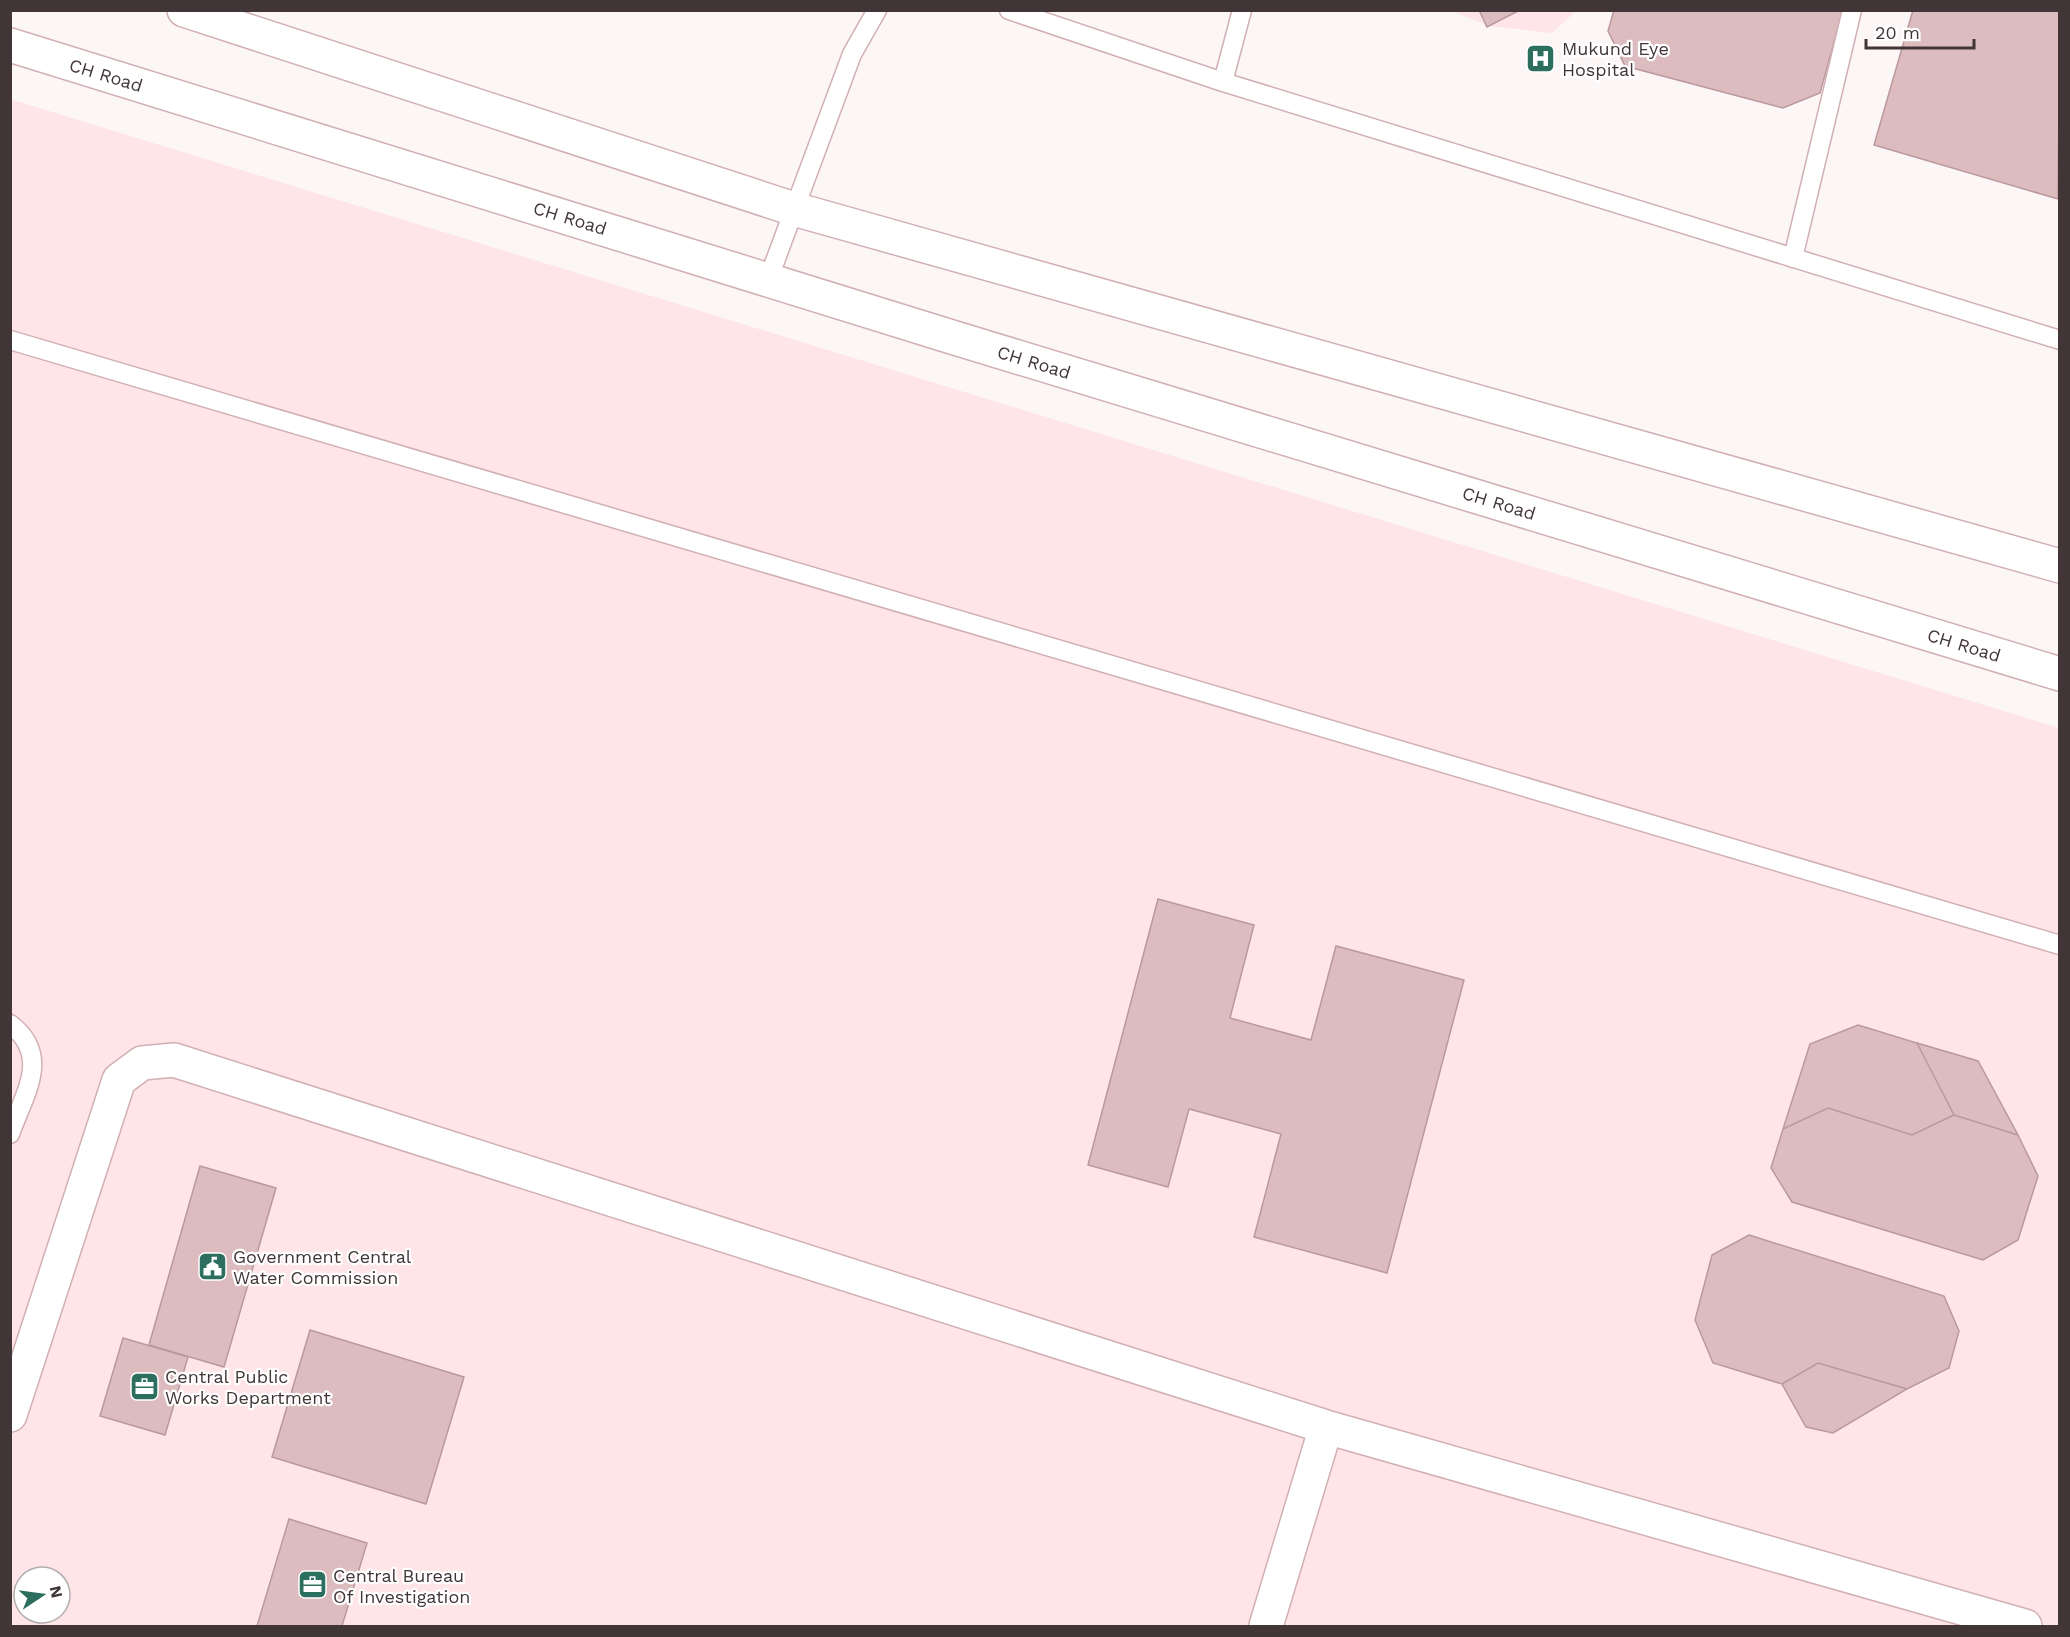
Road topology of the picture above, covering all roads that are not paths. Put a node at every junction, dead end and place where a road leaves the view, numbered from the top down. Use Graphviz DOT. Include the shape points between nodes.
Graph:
graph roads {
  1 [pos="184,10"];
  2 [pos="877,10"];
  3 [pos="1009,10"];
  4 [pos="1242,10"];
  5 [pos="1852,10"];
  6 [pos="1040,15"];
  7 [pos="10,45"];
  8 [pos="1223,82"];
  9 [pos="794,209"];
  10 [pos="1793,258"];
  11 [pos="768,280"];
  12 [pos="10,339"];
  13 [pos="2060,340"];
  14 [pos="2060,566"];
  15 [pos="2060,674"];
  16 [pos="2060,945"];
  17 [pos="10,1024"];
  18 [pos="10,1134"];
  19 [pos="10,1415"];
  20 [pos="1326,1427"];
  21 [pos="1266,1626"];
  22 [pos="2025,1626"];
  1 -- 9 [label="street"];
  2 -- 9 [label="lane" via="852,54"];
  3 -- 6 [label="lane"];
  4 -- 8 [label="lane"];
  5 -- 10 [label="lane"];
  6 -- 8 [label="lane"];
  7 -- 11 [label="street, CH Road"];
  8 -- 10 [label="lane"];
  9 -- 11 [label="lane"];
  9 -- 14 [label="street"];
  10 -- 13 [label="lane"];
  11 -- 15 [label="street, CH Road"];
  12 -- 16 [label="lane"];
  17 -- 18 [label="lane" via="26,1037 35,1064"];
  19 -- 20 [label="street" via="118,1080 142,1063 174,1060"];
  20 -- 21 [label="street"];
  20 -- 22 [label="street"];
}
